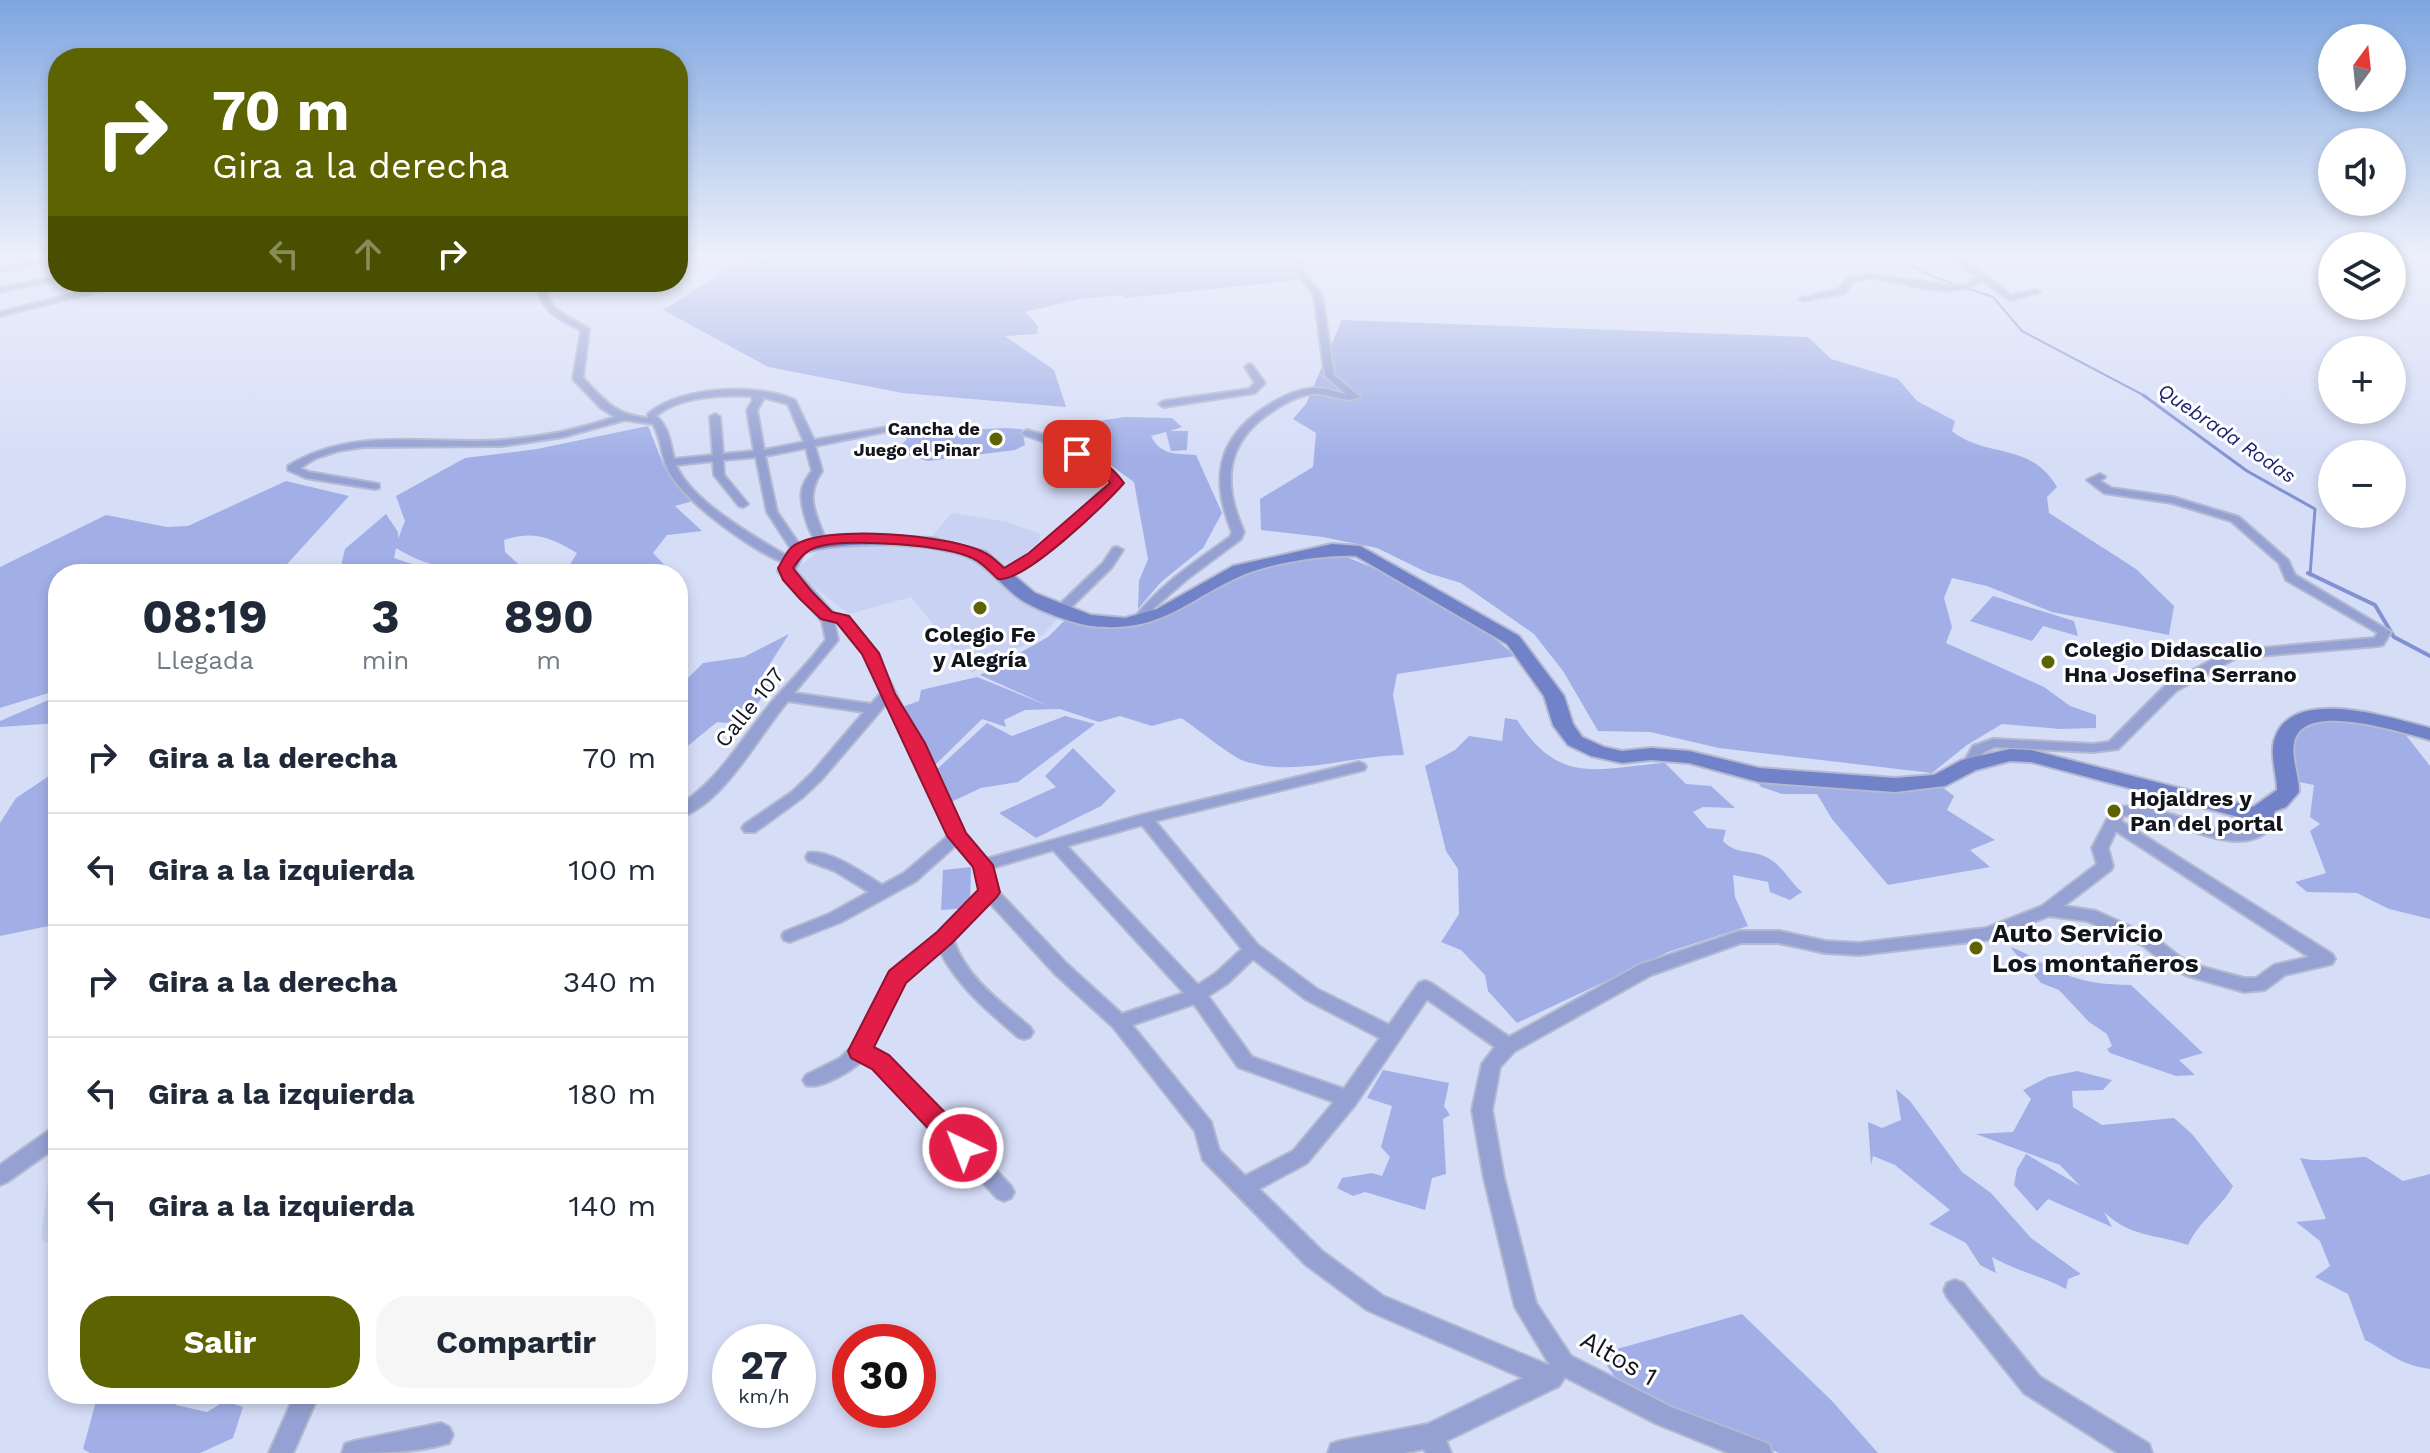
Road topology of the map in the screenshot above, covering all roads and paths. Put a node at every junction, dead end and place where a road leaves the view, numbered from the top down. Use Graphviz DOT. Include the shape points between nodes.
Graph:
graph roads {
  1 [pos="576,324"];
  2 [pos="1322,324"];
  3 [pos="1249,367"];
  4 [pos="755,394"];
  5 [pos="1164,404"];
  6 [pos="715,417"];
  7 [pos="622,418"];
  8 [pos="658,422"];
  9 [pos="890,428"];
  10 [pos="1027,433"];
  11 [pos="809,444"];
  12 [pos="763,453"];
  13 [pos="719,458"];
  14 [pos="672,462"];
  15 [pos="2100,477"];
  16 [pos="375,486"];
  17 [pos="743,504"];
  18 [pos="820,541"];
  19 [pos="1117,550"];
  20 [pos="792,556"];
  21 [pos="1003,575"];
  22 [pos="1061,610"];
  23 [pos="827,616"];
  24 [pos="1138,621"];
  25 [pos="887,694"];
  26 [pos="784,696"];
  27 [pos="874,709"];
  28 [pos="2430,734"];
  29 [pos="1969,765"];
  30 [pos="1359,767"];
  31 [pos="688,806"];
  32 [pos="2265,817"];
  33 [pos="1145,819"];
  34 [pos="2114,823"];
  35 [pos="750,828"];
  36 [pos="957,836"];
  37 [pos="1055,843"];
  38 [pos="814,857"];
  39 [pos="983,865"];
  40 [pos="879,891"];
  41 [pos="989,892"];
  42 [pos="2048,910"];
  43 [pos="790,936"];
  44 [pos="944,938"];
  45 [pos="1252,949"];
  46 [pos="1198,996"];
  47 [pos="1119,1022"];
  48 [pos="1024,1032"];
  49 [pos="1392,1035"];
  50 [pos="1508,1046"];
  51 [pos="860,1051"];
  52 [pos="813,1080"];
  53 [pos="1348,1099"];
  54 [pos="48,1142"];
  55 [pos="0,1176"];
  56 [pos="1243,1187"];
  57 [pos="1004,1192"];
  58 [pos="1955,1290"];
  59 [pos="1557,1371"];
  60 [pos="303,1404"];
  61 [pos="441,1435"];
  62 [pos="1434,1444"];
  63 [pos="281,1453"];
  64 [pos="354,1453"];
  65 [pos="1340,1453"];
  66 [pos="1760,1453"];
  67 [pos="2140,1453"];
  1 -- 7 [label="street" via="585,329 578,379 607,412"];
  2 -- 24 [label="street" via="1330,376 1355,397 1303,393 1251,421 1227,457 1235,539 1182,577"];
  3 -- 5 [label="street" via="1260,383 1252,391"];
  4 -- 8 [label="street" via="676,401 654,411 651,416"];
  4 -- 11 [label="street" via="792,402"];
  4 -- 12 [label="street" via="753,420"];
  6 -- 13 [label="street"];
  7 -- 8 [label="street"];
  7 -- 16 [label="street" via="500,443 346,444 308,454 292,468"];
  8 -- 14 [label="street"];
  9 -- 11 [label="street"];
  10 -- 21 [label="street" via="1048,438 1108,472 1117,483 1035,557"];
  11 -- 12 [label="street"];
  11 -- 18 [label="street" via="817,471 804,492"];
  12 -- 13 [label="street"];
  12 -- 20 [label="street" via="772,512"];
  13 -- 14 [label="street"];
  13 -- 17 [label="street" via="719,475"];
  14 -- 20 [label="street" via="675,475 728,524"];
  15 -- 29 [label="street" via="2092,480 2108,491 2173,500 2235,519 2284,562 2290,577 2385,632 2378,642 2233,654 2171,688 2113,746 1993,743 1978,749"];
  18 -- 20 [label="street"];
  18 -- 21 [label="street" via="926,541 980,556"];
  19 -- 22 [label="street"];
  20 -- 23 [label="street" via="789,577"];
  21 -- 22 [label="street" via="1029,597"];
  22 -- 24 [label="street" via="1110,623"];
  23 -- 25 [label="street" via="843,620 870,653"];
  23 -- 26 [label="street, Calle 107" via="832,640"];
  24 -- 29 [label="street" via="1163,613 1239,570 1332,549 1360,551 1513,640 1554,696 1563,725 1575,741 1598,752 1689,757 1759,775 1895,785 1938,781"];
  25 -- 27 [label="street"];
  25 -- 36 [label="street" via="916,743"];
  26 -- 27 [label="street"];
  26 -- 31 [label="street, Calle 107" via="714,789"];
  27 -- 35 [label="street" via="797,795"];
  28 -- 32 [label="street" via="2337,715 2301,718 2291,725 2284,742 2288,792 2264,807"];
  29 -- 32 [label="street" via="2010,755 2031,756"];
  30 -- 33 [label="street"];
  32 -- 34 [label="street" via="2262,832 2246,839 2138,809 2118,812"];
  33 -- 37 [label="street"];
  33 -- 45 [label="street"];
  34 -- 42 [label="street" via="2100,848 2105,866"];
  34 -- 42 [label="street" via="2326,959 2280,970 2259,985 2244,985 2174,962 2150,942 2090,915"];
  36 -- 39 [label="street"];
  36 -- 40 [label="street" via="910,877"];
  37 -- 39 [label="street"];
  37 -- 46 [label="street"];
  38 -- 40 [label="street"];
  39 -- 41 [label="street"];
  40 -- 43 [label="street" via="835,918"];
  41 -- 44 [label="street"];
  41 -- 47 [label="street"];
  42 -- 50 [label="street" via="1988,934 1887,947 1825,947 1779,937 1740,937 1645,970"];
  44 -- 48 [label="street" via="947,954 974,987"];
  44 -- 51 [label="street" via="897,977"];
  45 -- 46 [label="street" via="1234,970"];
  45 -- 49 [label="street" via="1311,994"];
  46 -- 47 [label="street"];
  46 -- 53 [label="street" via="1245,1062"];
  47 -- 56 [label="street" via="1204,1128 1210,1154"];
  49 -- 50 [label="street" via="1425,988"];
  49 -- 53 [label="street"];
  50 -- 59 [label="street, Altos 1" via="1491,1064 1482,1110 1526,1307"];
  51 -- 52 [label="street"];
  51 -- 57 [label="street" via="881,1062"];
  53 -- 56 [label="street" via="1300,1157"];
  54 -- 55 [label="street"];
  56 -- 59 [label="street" via="1314,1258 1375,1303"];
  58 -- 67 [label="street" via="2032,1385"];
  59 -- 62 [label="street"];
  59 -- 66 [label="street, Altos 1"];
  60 -- 63 [label="street"];
  61 -- 64 [label="street"];
  62 -- 65 [label="street"];
}
